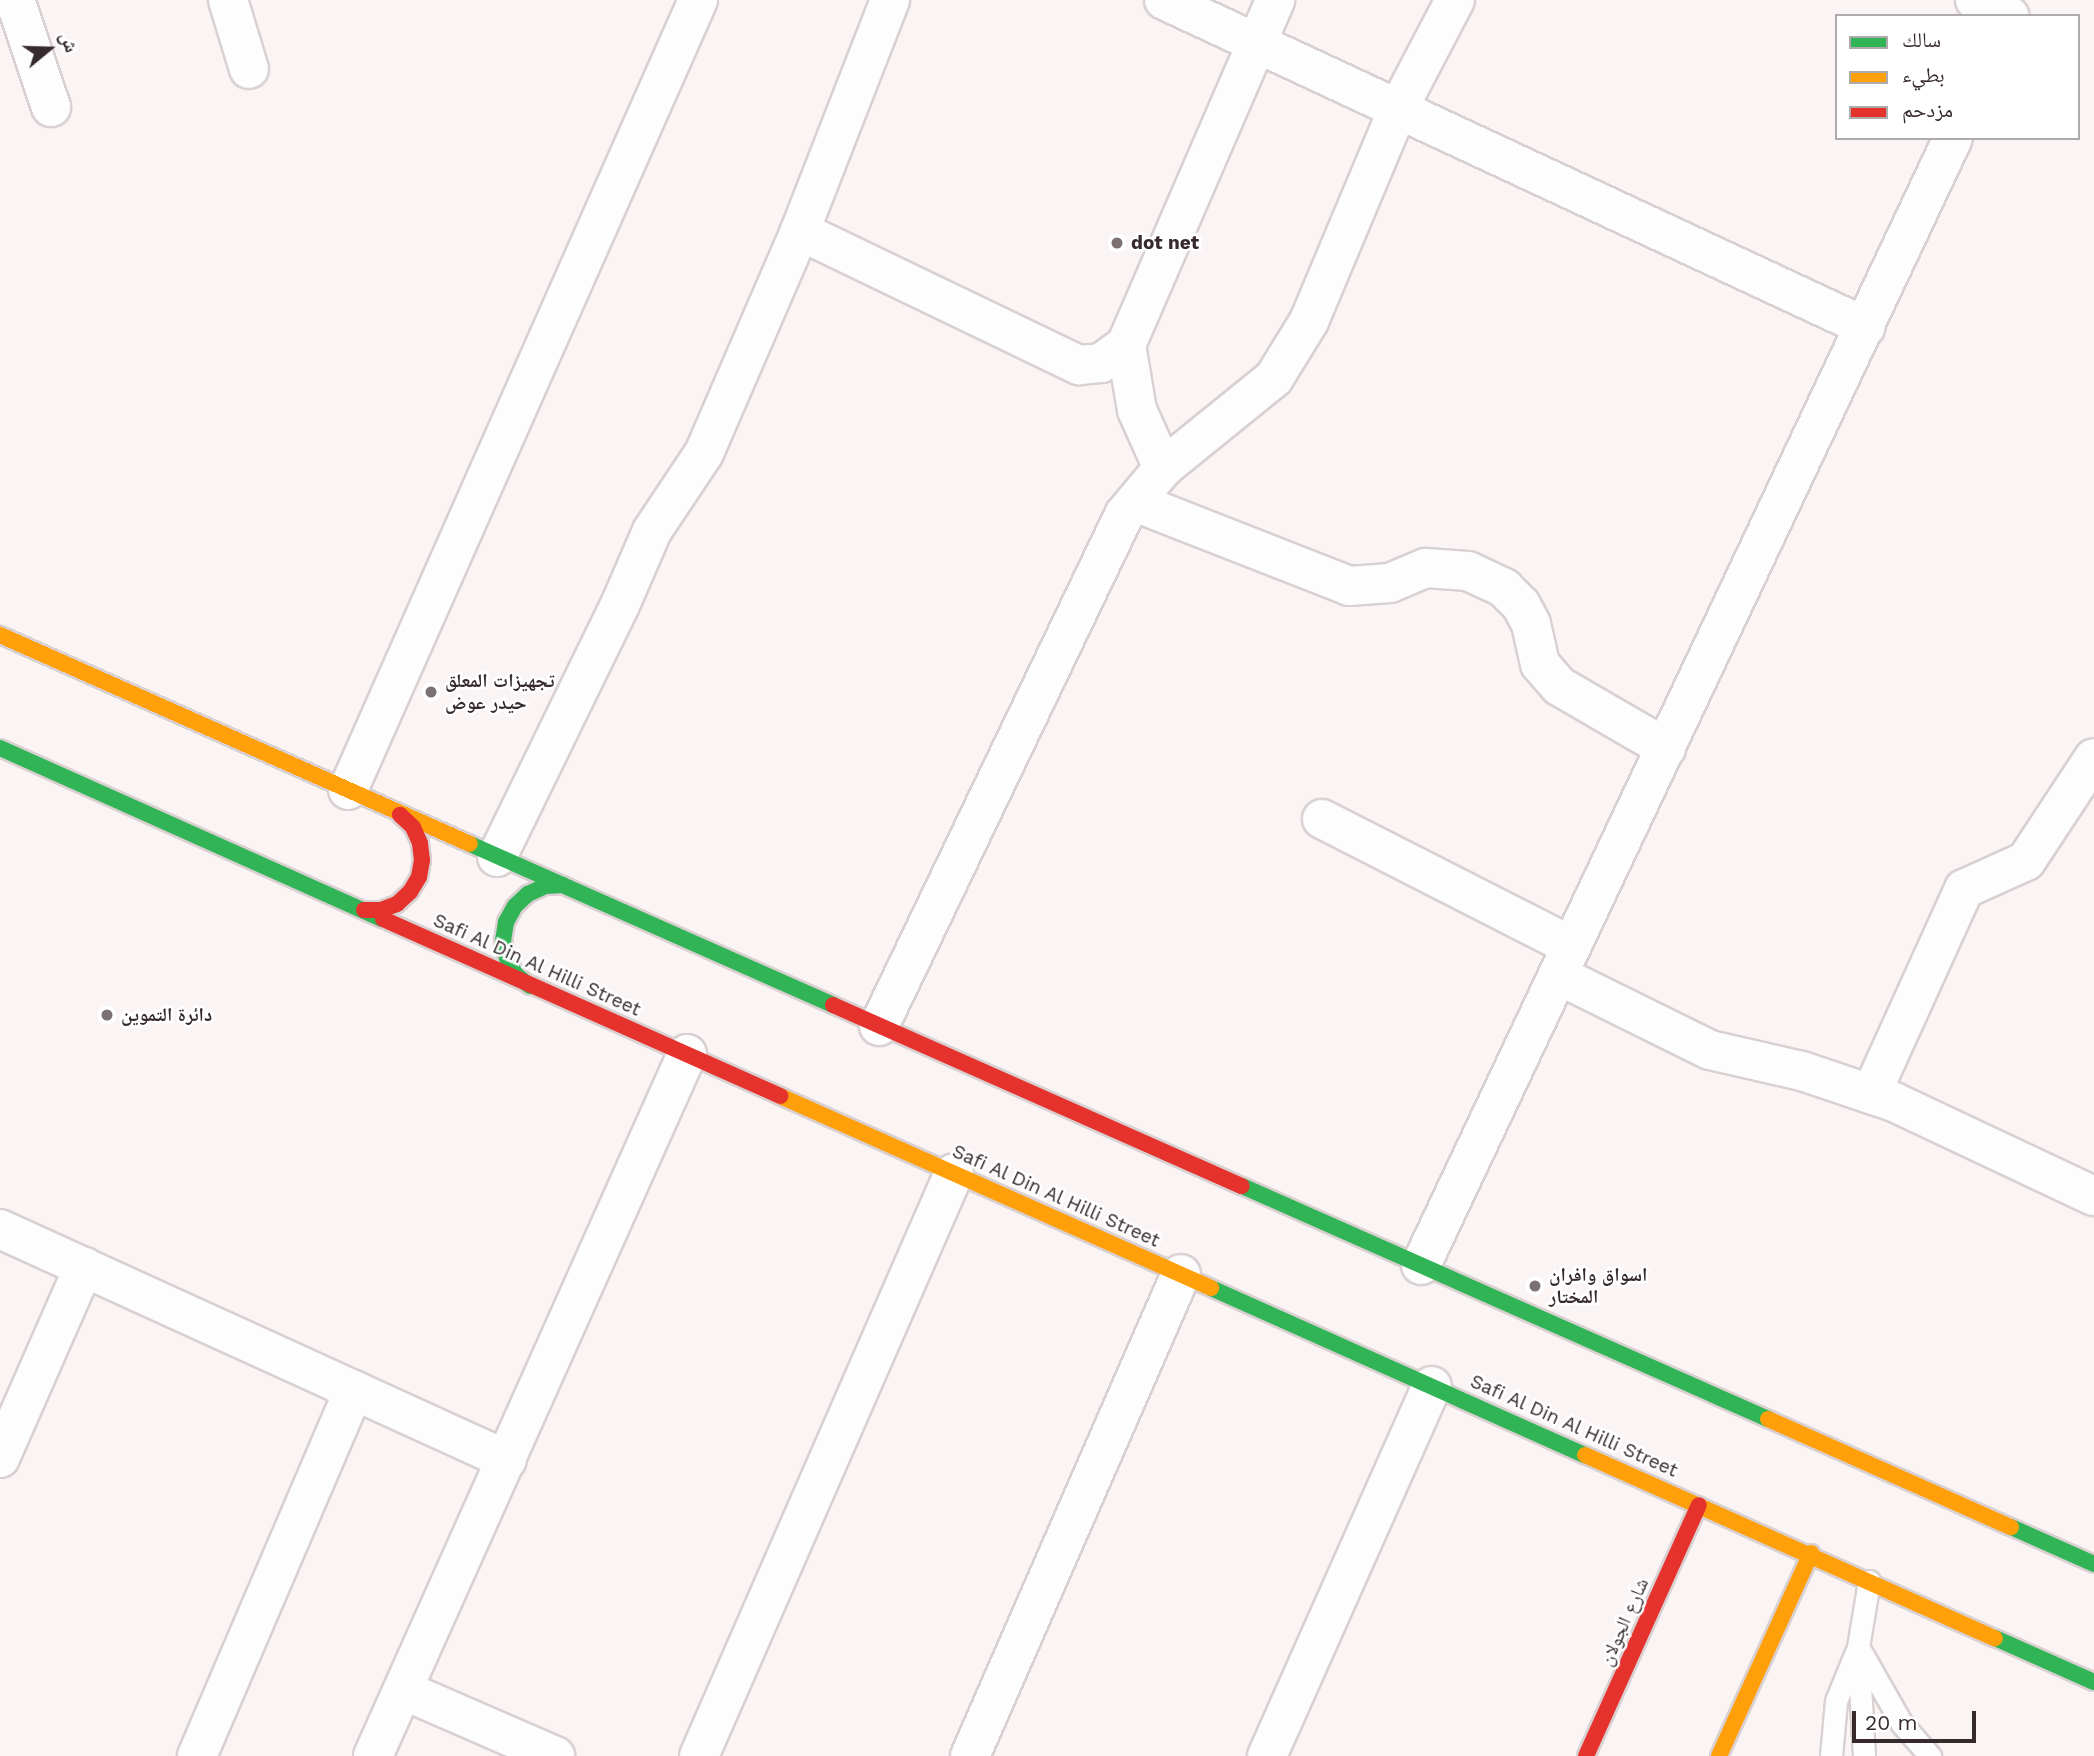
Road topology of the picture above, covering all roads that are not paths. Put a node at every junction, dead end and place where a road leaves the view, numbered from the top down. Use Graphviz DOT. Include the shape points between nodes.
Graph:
graph roads {
  1 [pos="15,0"];
  2 [pos="228,0"];
  3 [pos="698,0"];
  4 [pos="890,0"];
  5 [pos="1164,0"];
  6 [pos="1275,0"];
  7 [pos="1455,0"];
  8 [pos="1975,0"];
  9 [pos="2005,14"];
  10 [pos="1256,43"];
  11 [pos="249,69"];
  12 [pos="51,107"];
  13 [pos="1398,109"];
  14 [pos="1952,140"];
  15 [pos="800,231"];
  16 [pos="1866,327"];
  17 [pos="1126,345"];
  18 [pos="1163,468"];
  19 [pos="1135,502"];
  20 [pos="0,635"];
  21 [pos="0,748"];
  22 [pos="1666,748"];
  23 [pos="2094,758"];
  24 [pos="348,790"];
  25 [pos="400,815"];
  26 [pos="1322,819"];
  27 [pos="497,857"];
  28 [pos="563,885"];
  29 [pos="363,910"];
  30 [pos="1564,961"];
  31 [pos="530,986"];
  32 [pos="879,1026"];
  33 [pos="687,1054"];
  34 [pos="1871,1094"];
  35 [pos="954,1173"];
  36 [pos="2094,1196"];
  37 [pos="0,1229"];
  38 [pos="1421,1265"];
  39 [pos="84,1267"];
  40 [pos="1181,1275"];
  41 [pos="1432,1387"];
  42 [pos="354,1390"];
  43 [pos="0,1458"];
  44 [pos="507,1460"];
  45 [pos="1699,1505"];
  46 [pos="1811,1553"];
  47 [pos="2094,1564"];
  48 [pos="1869,1581"];
  49 [pos="1858,1647"];
  50 [pos="2094,1682"];
  51 [pos="403,1690"];
  52 [pos="204,1754"];
  53 [pos="373,1756"];
  54 [pos="555,1756"];
  55 [pos="699,1756"];
  56 [pos="970,1756"];
  57 [pos="1267,1756"];
  58 [pos="1586,1756"];
  59 [pos="1719,1756"];
  60 [pos="1832,1756"];
  61 [pos="1864,1756"];
  62 [pos="1930,1756"];
  1 -- 12 [label="street"];
  2 -- 11 [label="street"];
  3 -- 24 [label="street"];
  4 -- 15 [label="street"];
  5 -- 10 [label="street"];
  6 -- 10 [label="street"];
  7 -- 13 [label="street"];
  8 -- 9 [label="street"];
  10 -- 13 [label="street"];
  10 -- 17 [label="street"];
  13 -- 16 [label="street"];
  13 -- 18 [label="street" via="1309,321 1274,378"];
  14 -- 16 [label="street"];
  15 -- 17 [label="street" via="1079,365 1101,363"];
  15 -- 27 [label="street" via="704,453 652,531"];
  16 -- 22 [label="street"];
  17 -- 18 [label="street" via="1137,410"];
  18 -- 19 [label="street"];
  19 -- 22 [label="street" via="1349,586 1390,583 1426,568 1468,571 1504,588 1521,605 1531,624 1540,664 1559,686"];
  19 -- 32 [label="street" via="1118,528"];
  20 -- 24 [label="main road"];
  21 -- 29 [label="main road, Safi Al Din Al Hilli Street"];
  22 -- 30 [label="street"];
  23 -- 34 [label="street" via="2026,861 1964,889"];
  24 -- 25 [label="main road"];
  25 -- 27 [label="main road"];
  25 -- 29 [label="main road" via="420,843 419,877 397,904"];
  26 -- 30 [label="street"];
  27 -- 28 [label="main road"];
  28 -- 31 [label="main road" via="545,886 528,894 506,922 503,941 507,958 516,975"];
  28 -- 32 [label="main road"];
  29 -- 31 [label="main road, Safi Al Din Al Hilli Street"];
  30 -- 34 [label="street" via="1710,1050 1802,1071"];
  30 -- 38 [label="street"];
  31 -- 33 [label="main road, Safi Al Din Al Hilli Street"];
  32 -- 38 [label="main road"];
  33 -- 35 [label="main road, Safi Al Din Al Hilli Street"];
  33 -- 44 [label="street"];
  34 -- 36 [label="street"];
  35 -- 40 [label="main road, Safi Al Din Al Hilli Street"];
  35 -- 55 [label="street"];
  37 -- 39 [label="street"];
  38 -- 47 [label="main road"];
  39 -- 42 [label="street"];
  39 -- 43 [label="street"];
  40 -- 41 [label="main road, Safi Al Din Al Hilli Street"];
  40 -- 56 [label="street"];
  41 -- 45 [label="main road, Safi Al Din Al Hilli Street"];
  41 -- 57 [label="street"];
  42 -- 44 [label="street"];
  42 -- 52 [label="street"];
  44 -- 51 [label="street"];
  45 -- 46 [label="main road, Safi Al Din Al Hilli Street"];
  45 -- 58 [label="main road, شارع الجولان"];
  46 -- 48 [label="main road, Safi Al Din Al Hilli Street"];
  46 -- 59 [label="main road"];
  48 -- 49 [label="lane"];
  48 -- 50 [label="main road, Safi Al Din Al Hilli Street"];
  49 -- 60 [label="lane" via="1836,1701"];
  49 -- 61 [label="lane"];
  49 -- 62 [label="lane" via="1902,1724"];
  51 -- 53 [label="street"];
  51 -- 54 [label="street"];
}
